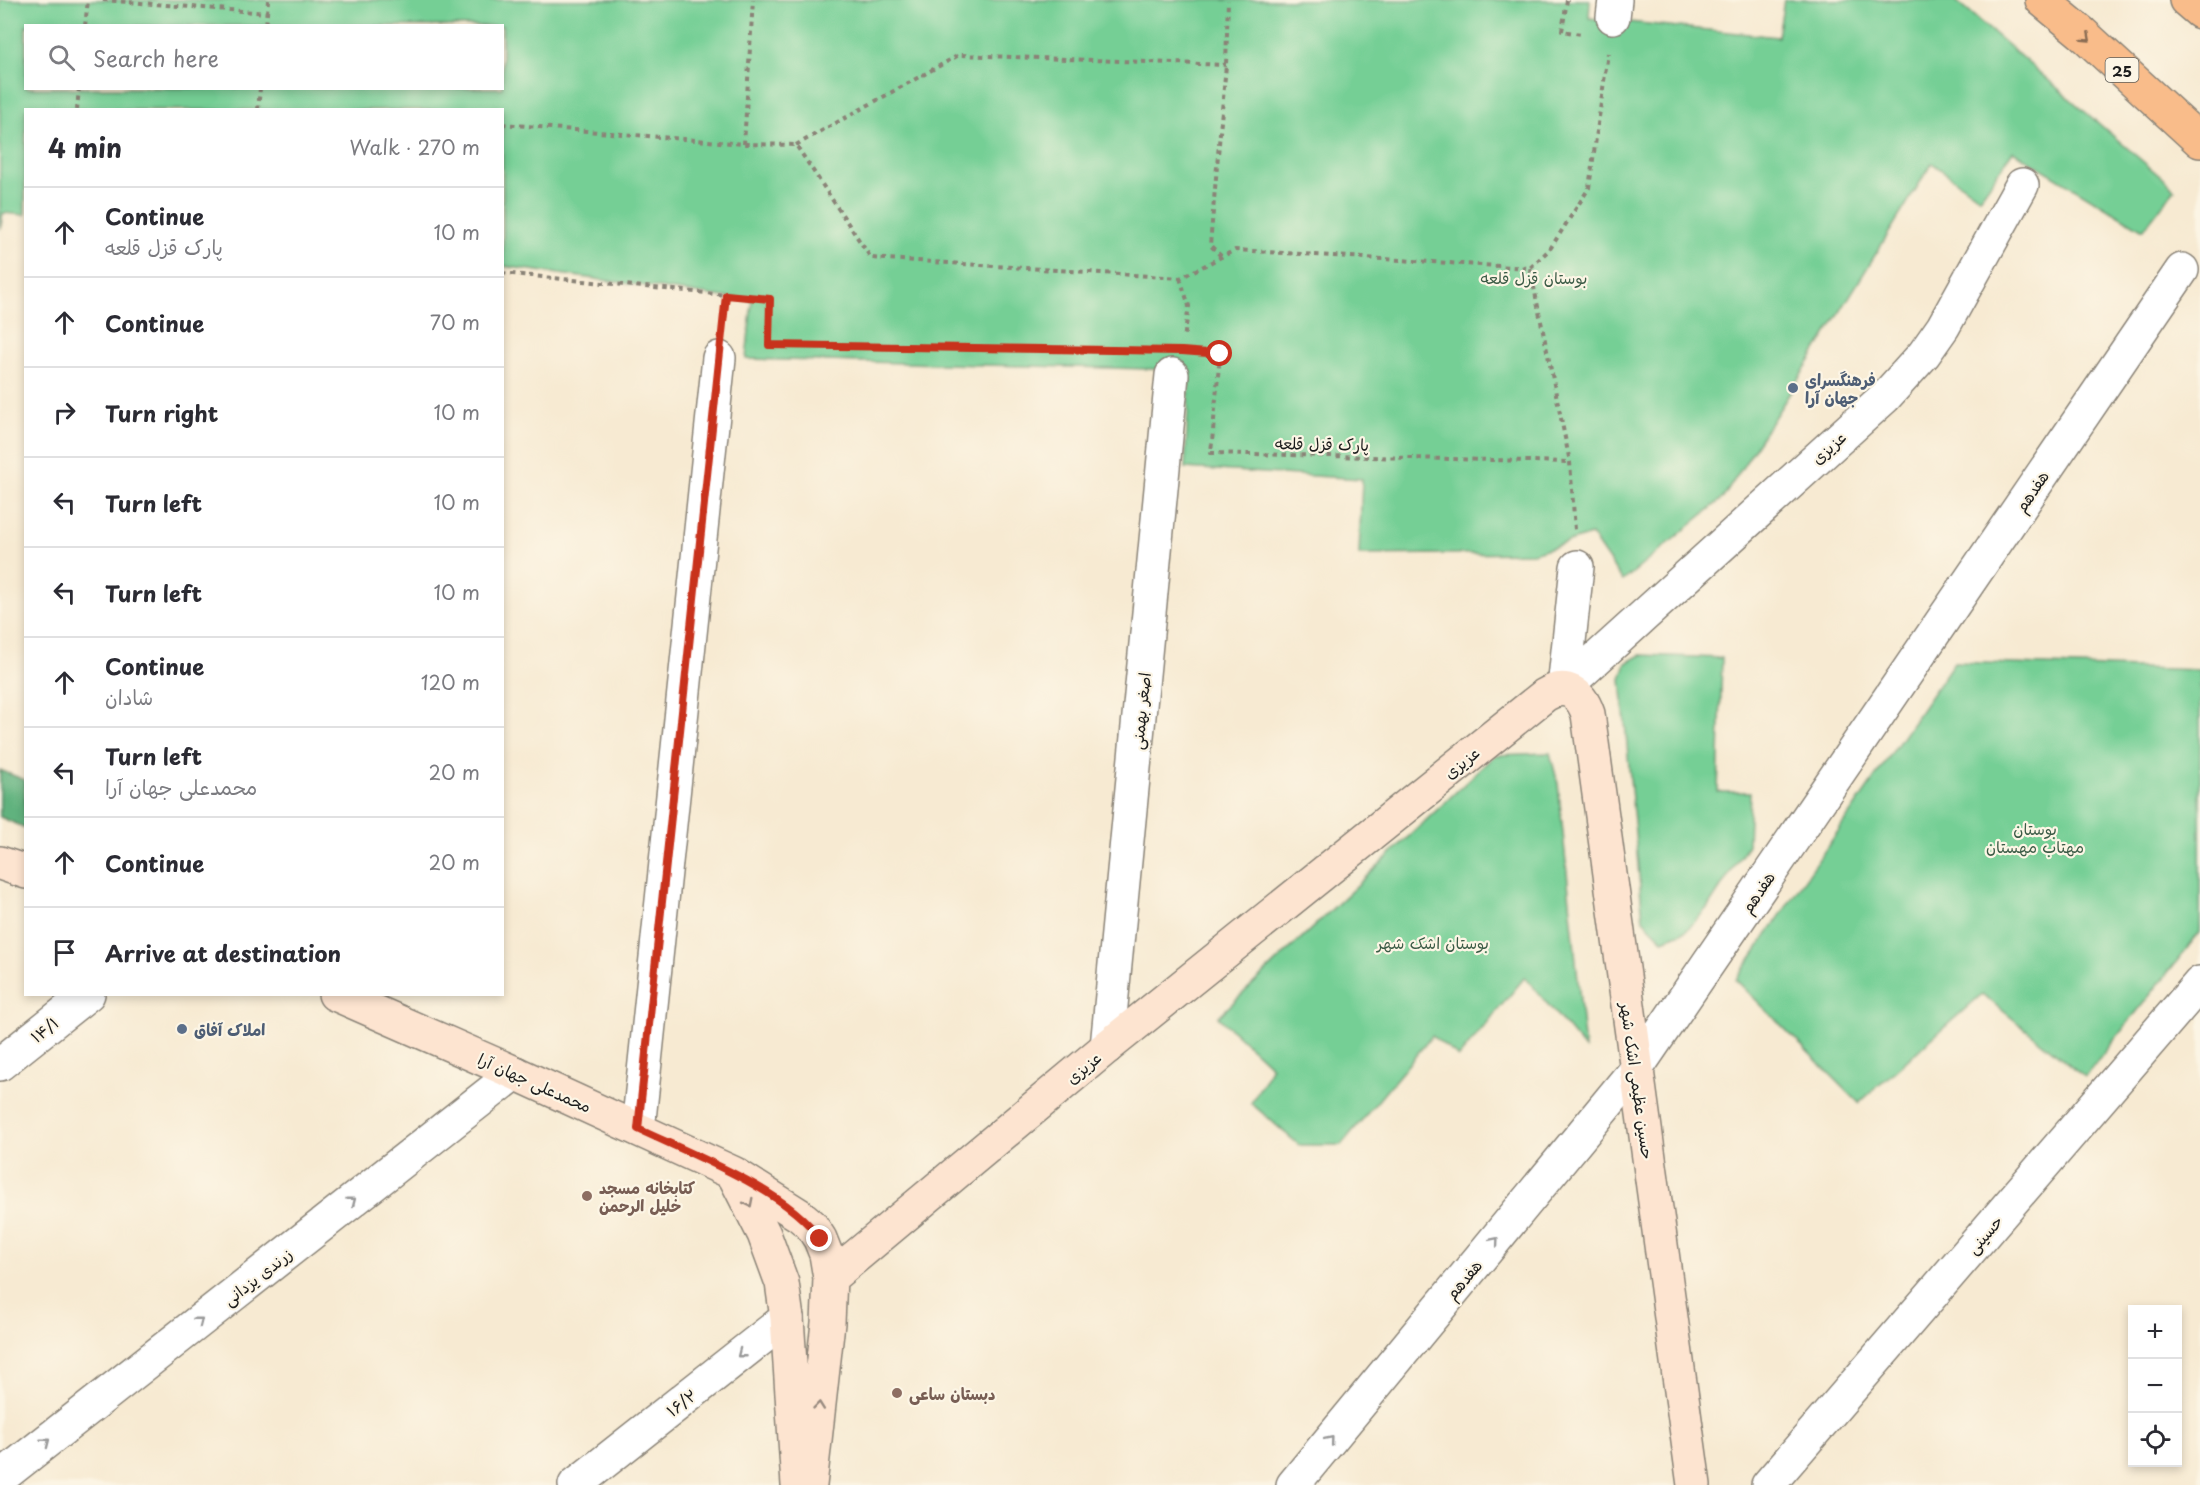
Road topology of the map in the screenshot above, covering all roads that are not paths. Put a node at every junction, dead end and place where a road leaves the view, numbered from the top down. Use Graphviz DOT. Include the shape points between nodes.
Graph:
graph roads {
  1 [pos="2042,0"];
  2 [pos="2186,0"];
  3 [pos="2200,12"];
  4 [pos="2200,141"];
  5 [pos="2022,185"];
  6 [pos="2182,270"];
  7 [pos="719,358"];
  8 [pos="1182,363"];
  9 [pos="1577,567"];
  10 [pos="1564,688"];
  11 [pos="0,863"];
  12 [pos="24,871"];
  13 [pos="2200,982"];
  14 [pos="85,996"];
  15 [pos="340,996"];
  16 [pos="1107,1047"];
  17 [pos="0,1064"];
  18 [pos="1636,1070"];
  19 [pos="515,1073"];
  20 [pos="638,1129"];
  21 [pos="733,1173"];
  22 [pos="830,1278"];
  23 [pos="787,1318"];
  24 [pos="0,1478"];
  25 [pos="575,1485"];
  26 [pos="798,1485"];
  27 [pos="810,1485"];
  28 [pos="1293,1485"];
  29 [pos="1694,1485"];
  30 [pos="1768,1485"];
  1 -- 4 [label="highway, 25, one-way"];
  2 -- 3 [label="highway"];
  5 -- 10 [label="street, عزیزی" via="1943,327 1885,397"];
  6 -- 18 [label="street, هفدهم"];
  7 -- 20 [label="street"];
  8 -- 16 [label="street, اصغر بهمنی"];
  9 -- 10 [label="street"];
  10 -- 16 [label="street, عزیزی" via="1545,695"];
  10 -- 18 [label="street, حسین عظیمی اشک شهر" via="1577,695 1588,714"];
  11 -- 12 [label="street"];
  13 -- 30 [label="street, حسینی"];
  14 -- 17 [label="street, ۱۴/۱"];
  15 -- 19 [label="street, محمدعلی جهان آرا"];
  16 -- 22 [label="street, عزیزی"];
  28 -- 18 [label="street, هفدهم, one-way"];
  18 -- 29 [label="street, حسین عظیمی اشک شهر"];
  19 -- 20 [label="street, محمدعلی جهان آرا"];
  24 -- 19 [label="street, زرندی یزدانی, one-way"];
  20 -- 21 [label="street, محمدعلی جهان آرا"];
  21 -- 22 [label="street, محمدعلی جهان آرا" via="777,1199 811,1226 826,1254"];
  21 -- 23 [label="street, one-way" via="774,1257"];
  27 -- 22 [label="street, محمدعلی جهان آرا, one-way"];
  23 -- 25 [label="street, ۱۶/۲, one-way"];
  23 -- 26 [label="street"];
}
